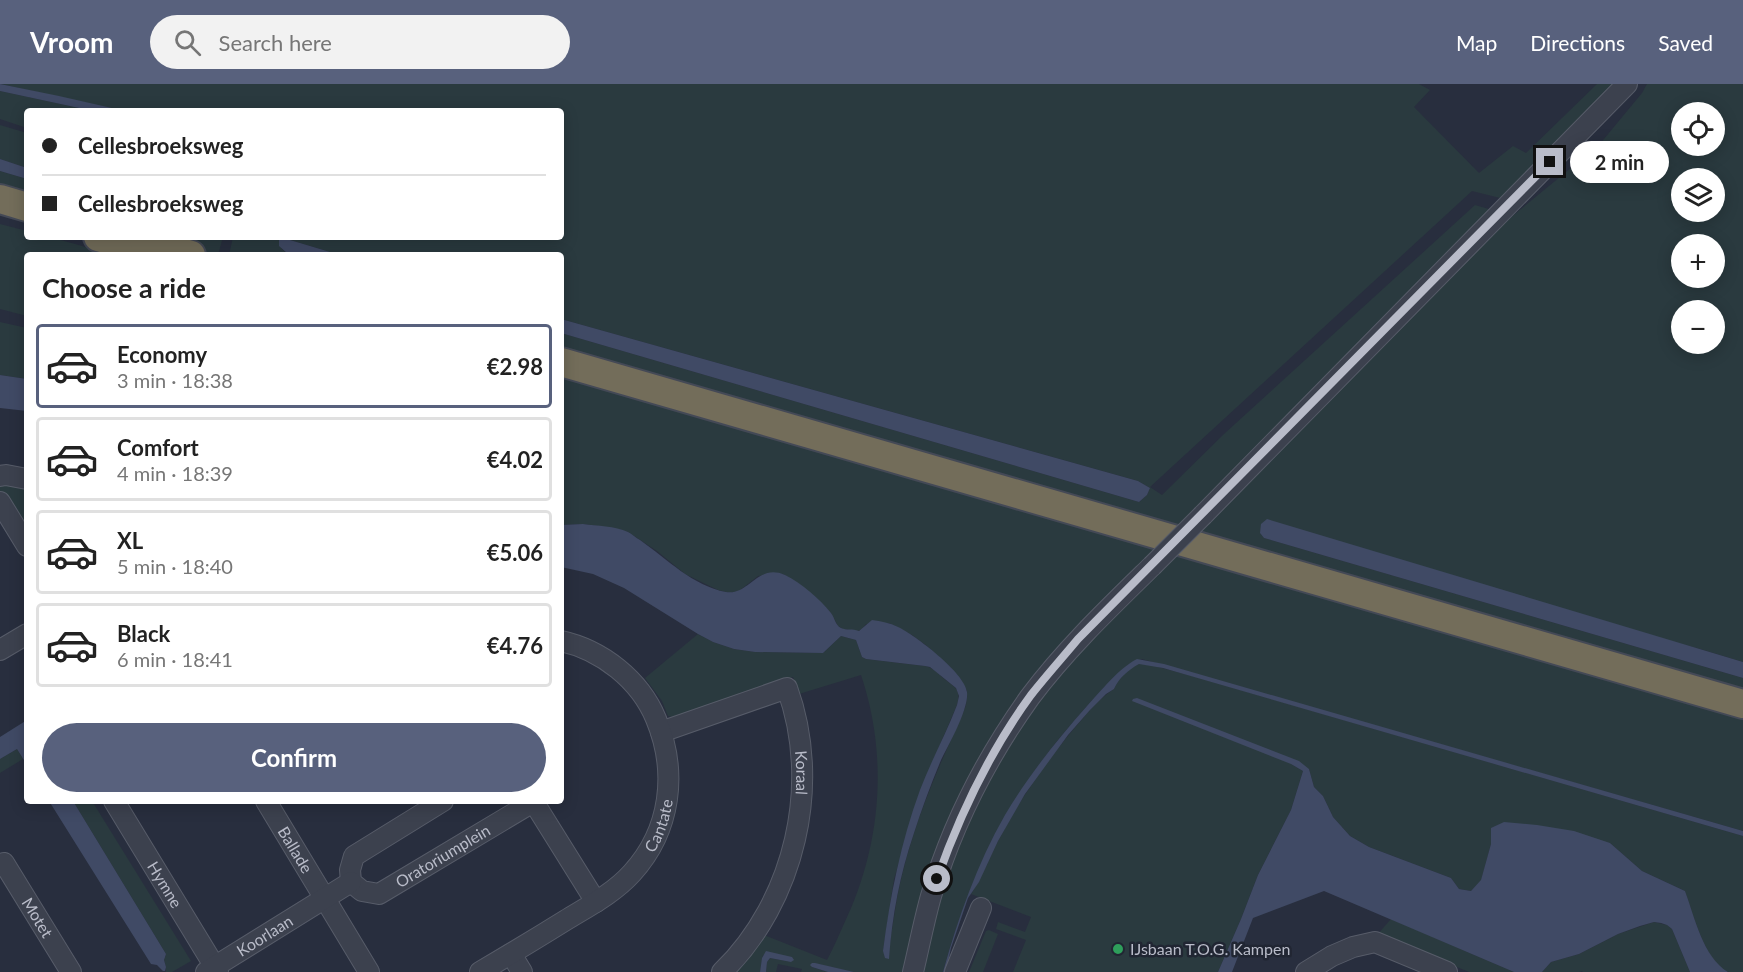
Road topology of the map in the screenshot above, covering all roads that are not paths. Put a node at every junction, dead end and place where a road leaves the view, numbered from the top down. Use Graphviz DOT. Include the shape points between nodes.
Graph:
graph roads {
  1 [pos="1628,84"];
  2 [pos="0,199"];
  3 [pos="24,206"];
  4 [pos="0,213"];
  5 [pos="24,218"];
  6 [pos="109,240"];
  7 [pos="138,240"];
  8 [pos="151,252"];
  9 [pos="180,252"];
  10 [pos="564,363"];
  11 [pos="564,372"];
  12 [pos="0,476"];
  13 [pos="24,478"];
  14 [pos="0,502"];
  15 [pos="24,541"];
  16 [pos="24,636"];
  17 [pos="564,642"];
  18 [pos="0,650"];
  19 [pos="1743,704"];
  20 [pos="1743,713"];
  21 [pos="661,732"];
  22 [pos="116,804"];
  23 [pos="268,804"];
  24 [pos="438,804"];
  25 [pos="528,804"];
  26 [pos="535,804"];
  27 [pos="1,862"];
  28 [pos="351,882"];
  29 [pos="324,899"];
  30 [pos="596,902"];
  31 [pos="981,908"];
  32 [pos="511,954"];
  33 [pos="213,970"];
  34 [pos="71,972"];
  35 [pos="369,972"];
  36 [pos="480,972"];
  37 [pos="522,972"];
  38 [pos="722,972"];
  39 [pos="914,972"];
  40 [pos="955,972"];
  41 [pos="1306,972"];
  42 [pos="1447,972"];
  1 -- 39 [label="street, bridge" via="1055,666 982,773 946,853 931,897"];
  2 -- 3 [label="highway"];
  4 -- 5 [label="highway"];
  6 -- 8 [label="highway"];
  7 -- 9 [label="highway"];
  10 -- 19 [label="highway"];
  11 -- 20 [label="highway"];
  12 -- 13 [label="street"];
  14 -- 15 [label="street"];
  16 -- 18 [label="street"];
  17 -- 21 [label="street, Cantate" via="599,656 627,678 647,702"];
  21 -- 30 [label="street, Cantate" via="668,758 669,788 658,833 632,873"];
  21 -- 38 [label="street, Koraal" via="787,688 796,720 802,787 792,853 766,915"];
  22 -- 33 [label="street, Hymne"];
  23 -- 29 [label="street, Ballade"];
  24 -- 28 [label="street" via="354,856"];
  25 -- 28 [label="street, Oratoriumplein" via="379,894 362,891"];
  26 -- 30 [label="street, Oratoriumplein"];
  27 -- 34 [label="street, Motet"];
  28 -- 29 [label="street"];
  29 -- 33 [label="street, Koorlaan"];
  29 -- 35 [label="street, Ballade"];
  30 -- 32 [label="street, Cantate"];
  31 -- 40 [label="street"];
  32 -- 36 [label="street, Cantate"];
  32 -- 37 [label="street"];
  41 -- 42 [label="street" via="1332,956 1375,942"];
}
